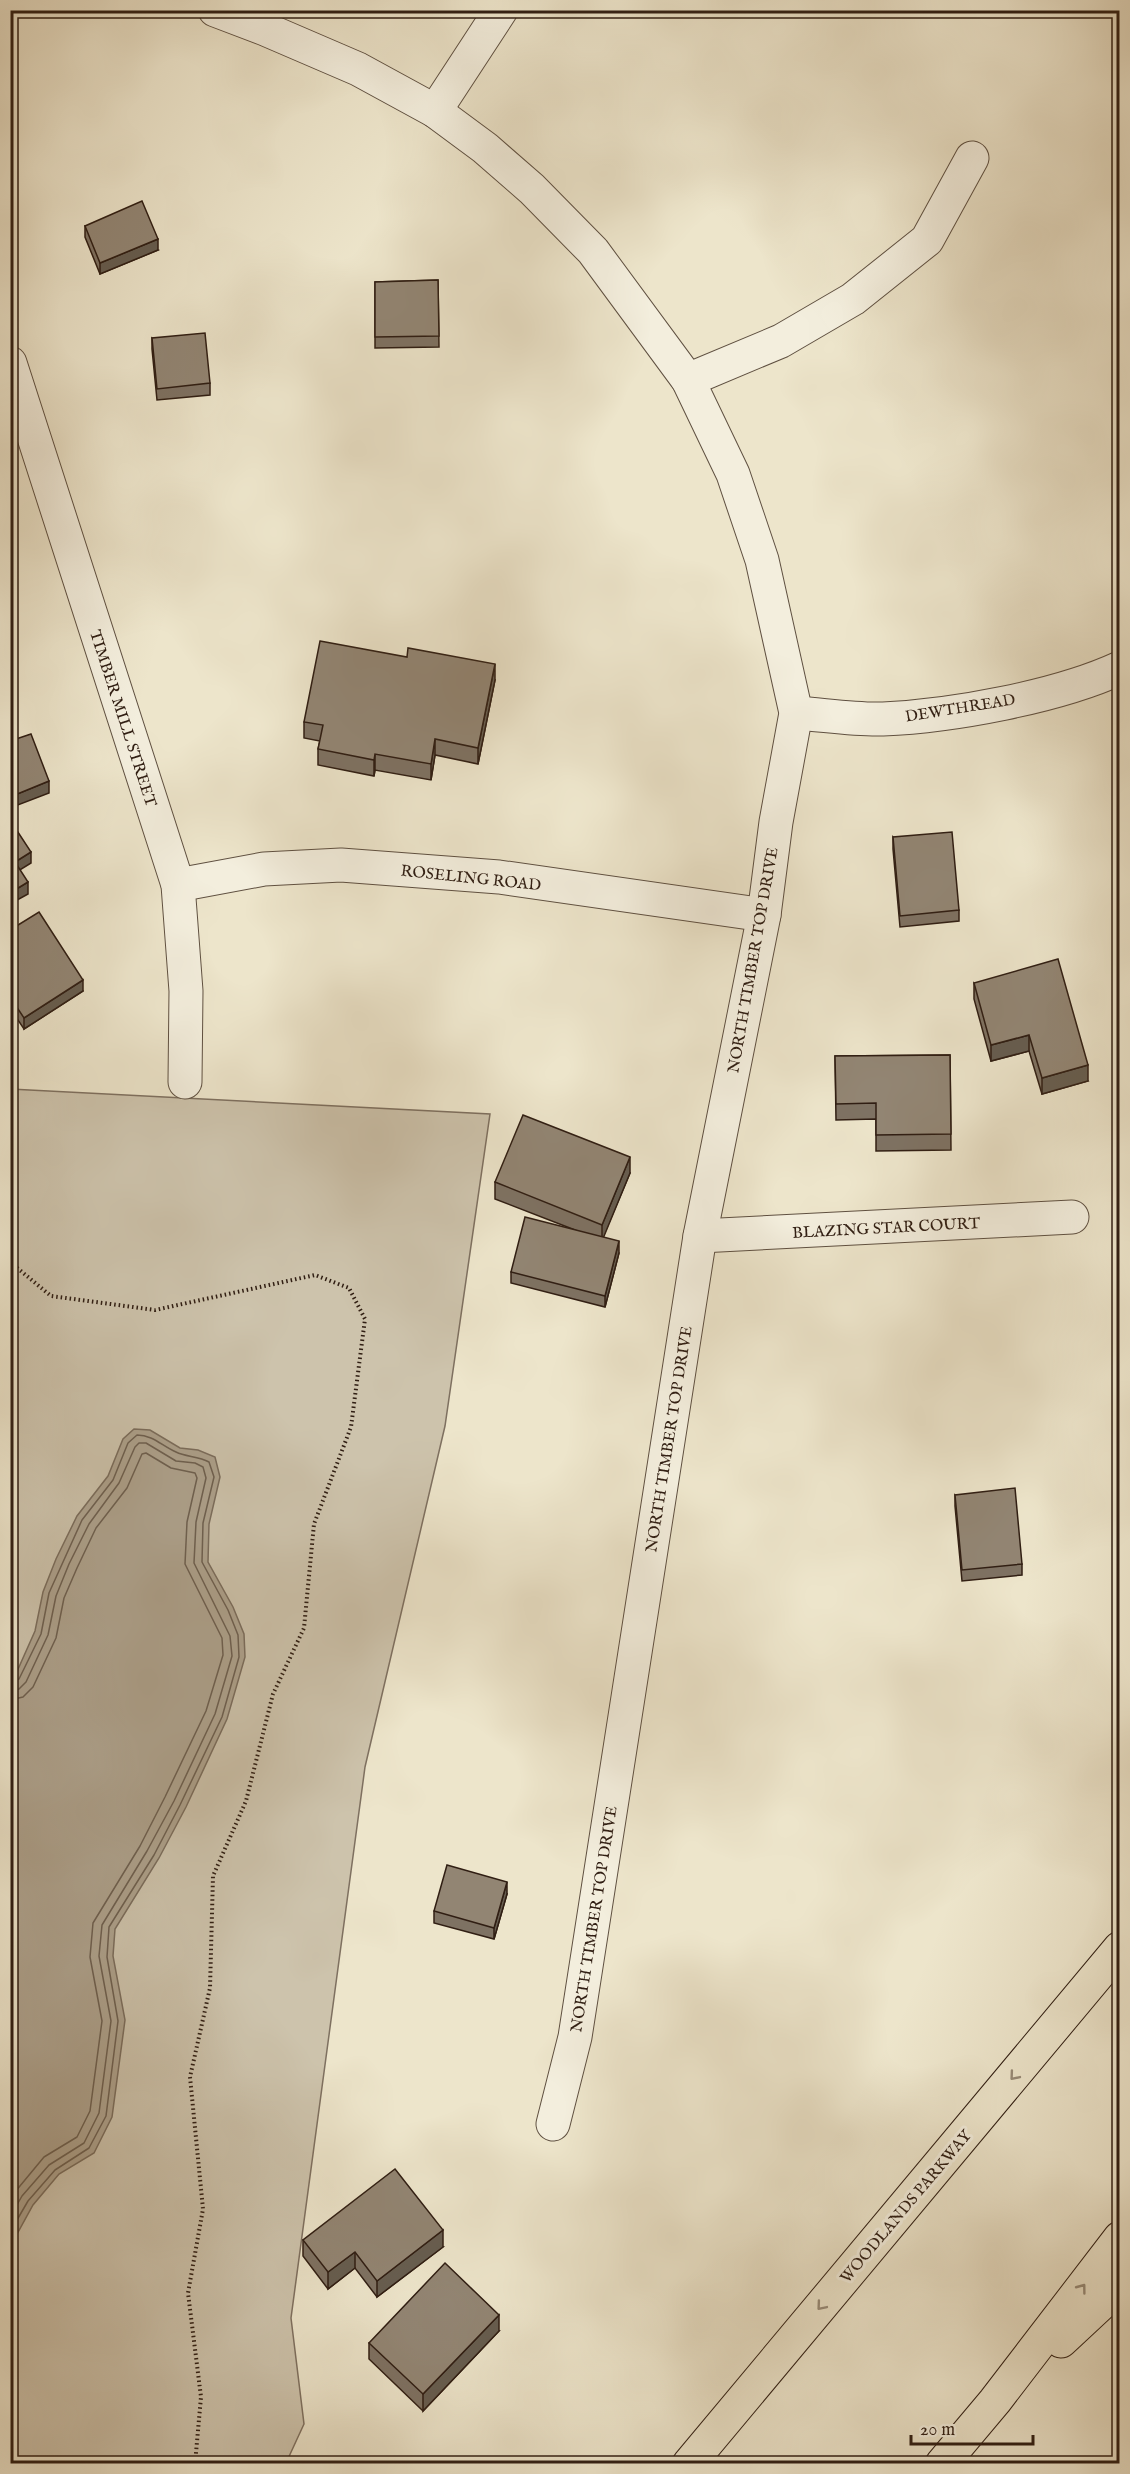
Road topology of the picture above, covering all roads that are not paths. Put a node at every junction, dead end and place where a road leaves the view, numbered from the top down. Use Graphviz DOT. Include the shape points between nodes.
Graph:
graph roads {
  1 [pos="215,10"];
  2 [pos="501,10"];
  3 [pos="435,111"];
  4 [pos="972,158"];
  5 [pos="10,363"];
  6 [pos="688,380"];
  7 [pos="1119,668"];
  8 [pos="796,713"];
  9 [pos="178,885"];
  10 [pos="764,915"];
  11 [pos="185,1082"];
  12 [pos="1072,1217"];
  13 [pos="700,1236"];
  14 [pos="1119,1926"];
  15 [pos="1119,1948"];
  16 [pos="1052,2031"];
  17 [pos="553,2124"];
  18 [pos="1119,2238"];
  19 [pos="1119,2286"];
  20 [pos="995,2401"];
  21 [pos="688,2463"];
  22 [pos="942,2463"];
  1 -- 3 [label="street, NORTH TIMBER TOP DRIVE" via="358,69"];
  2 -- 3 [label="street"];
  3 -- 6 [label="street, NORTH TIMBER TOP DRIVE" via="532,189 593,251"];
  4 -- 6 [label="street" via="927,240 853,299 781,341"];
  5 -- 9 [label="street, TIMBER MILL STREET"];
  6 -- 8 [label="street, NORTH TIMBER TOP DRIVE" via="733,474 762,560"];
  7 -- 8 [label="street, DEWTHREAD" via="1044,693 966,709 882,719"];
  8 -- 10 [label="street, NORTH TIMBER TOP DRIVE"];
  9 -- 10 [label="street, ROSELING ROAD" via="264,869 341,865 499,877"];
  9 -- 11 [label="street, TIMBER MILL STREET" via="186,991"];
  10 -- 13 [label="street, NORTH TIMBER TOP DRIVE"];
  12 -- 13 [label="street, BLAZING STAR COURT"];
  13 -- 17 [label="street, NORTH TIMBER TOP DRIVE" via="575,2037"];
  14 -- 16 [label="main road"];
  15 -- 16 [label="main road, WOODLANDS PARKWAY"];
  16 -- 21 [label="main road, WOODLANDS PARKWAY, one-way"];
  20 -- 18 [label="main road, one-way"];
  19 -- 20 [label="main road"];
  20 -- 22 [label="main road"];
}
